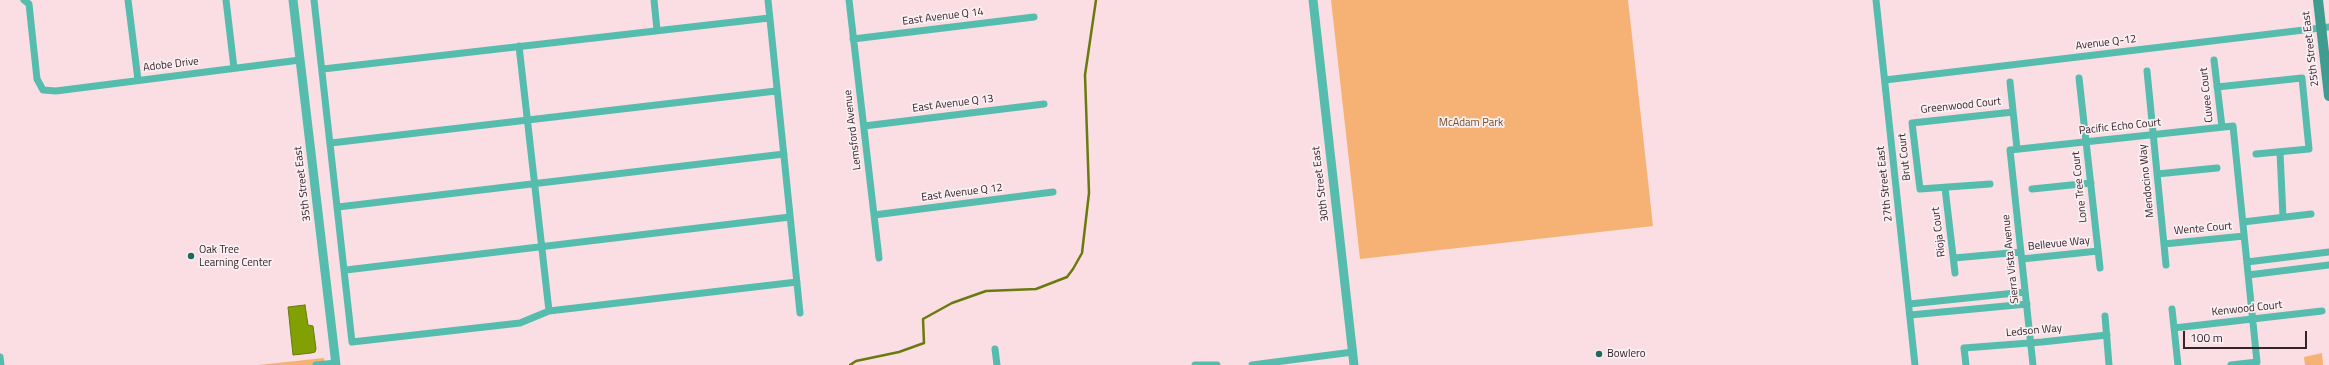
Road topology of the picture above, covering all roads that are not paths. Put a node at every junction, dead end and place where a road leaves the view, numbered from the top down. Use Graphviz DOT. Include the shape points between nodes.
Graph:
graph roads {
  1 [pos="24,0"];
  2 [pos="128,0"];
  3 [pos="226,0"];
  4 [pos="293,0"];
  5 [pos="314,0"];
  6 [pos="654,0"];
  7 [pos="768,0"];
  8 [pos="849,0"];
  9 [pos="1312,0"];
  10 [pos="1876,0"];
  11 [pos="2318,0"];
  12 [pos="1034,17"];
  13 [pos="770,18"];
  14 [pos="2325,28"];
  15 [pos="657,30"];
  16 [pos="853,38"];
  17 [pos="519,46"];
  18 [pos="300,60"];
  19 [pos="2214,60"];
  20 [pos="234,68"];
  21 [pos="323,69"];
  22 [pos="2147,72"];
  23 [pos="2079,78"];
  24 [pos="138,80"];
  25 [pos="1885,80"];
  26 [pos="2010,82"];
  27 [pos="2217,87"];
  28 [pos="776,91"];
  29 [pos="2329,96"];
  30 [pos="1044,104"];
  31 [pos="2013,112"];
  32 [pos="527,120"];
  33 [pos="1912,123"];
  34 [pos="864,126"];
  35 [pos="2222,127"];
  36 [pos="2153,134"];
  37 [pos="2086,142"];
  38 [pos="331,143"];
  39 [pos="2014,150"];
  40 [pos="2280,152"];
  41 [pos="784,154"];
  42 [pos="2256,154"];
  43 [pos="2217,168"];
  44 [pos="2157,174"];
  45 [pos="2091,183"];
  46 [pos="534,184"];
  47 [pos="1990,184"];
  48 [pos="1945,188"];
  49 [pos="2032,189"];
  50 [pos="1053,192"];
  51 [pos="338,207"];
  52 [pos="874,214"];
  53 [pos="2311,214"];
  54 [pos="790,217"];
  55 [pos="2284,217"];
  56 [pos="2243,222"];
  57 [pos="2244,236"];
  58 [pos="2164,244"];
  59 [pos="541,247"];
  60 [pos="2098,251"];
  61 [pos="2329,252"];
  62 [pos="2021,255"];
  63 [pos="879,258"];
  64 [pos="1954,258"];
  65 [pos="2247,262"];
  66 [pos="2166,265"];
  67 [pos="2329,265"];
  68 [pos="2100,268"];
  69 [pos="346,270"];
  70 [pos="1955,273"];
  71 [pos="2248,275"];
  72 [pos="796,282"];
  73 [pos="2025,292"];
  74 [pos="1908,304"];
  75 [pos="2027,304"];
  76 [pos="2172,309"];
  77 [pos="549,311"];
  78 [pos="2322,311"];
  79 [pos="800,313"];
  80 [pos="1910,315"];
  81 [pos="2105,316"];
  82 [pos="2252,319"];
  83 [pos="2174,328"];
  84 [pos="2107,335"];
  85 [pos="2031,342"];
  86 [pos="996,349"];
  87 [pos="1353,352"];
  88 [pos="0,357"];
  89 [pos="336,364"];
  90 [pos="2247,364"];
  91 [pos="1,365"];
  92 [pos="316,365"];
  93 [pos="997,365"];
  94 [pos="1195,365"];
  95 [pos="1217,365"];
  96 [pos="1252,365"];
  97 [pos="1354,365"];
  98 [pos="1915,365"];
  99 [pos="1966,365"];
  100 [pos="2033,365"];
  101 [pos="2110,365"];
  102 [pos="2178,365"];
  103 [pos="2231,365"];
  1 -- 24 [label="street, Adobe Drive" via="29,4 37,79 43,90 56,91"];
  2 -- 24 [label="street"];
  3 -- 20 [label="street"];
  4 -- 18 [label="street, 35th Street East"];
  5 -- 21 [label="street"];
  6 -- 15 [label="street"];
  7 -- 13 [label="street"];
  8 -- 16 [label="street, Lemsford Avenue"];
  9 -- 87 [label="street, 30th Street East"];
  10 -- 25 [label="street, 27th Street East"];
  11 -- 14 [label="main road, 25th Street East"];
  12 -- 16 [label="street, East Avenue Q 14"];
  13 -- 15 [label="street"];
  13 -- 28 [label="street"];
  14 -- 25 [label="street, Avenue Q-12"];
  14 -- 29 [label="main road, 25th Street East"];
  15 -- 17 [label="street"];
  16 -- 34 [label="street, Lemsford Avenue"];
  17 -- 21 [label="street"];
  17 -- 32 [label="street"];
  18 -- 20 [label="street, Adobe Drive"];
  18 -- 89 [label="street, 35th Street East"];
  19 -- 27 [label="street, Cuvee Court"];
  20 -- 24 [label="street, Adobe Drive"];
  21 -- 38 [label="street"];
  22 -- 36 [label="street, Mendocino Way"];
  23 -- 37 [label="street, Lone Tree Court"];
  25 -- 74 [label="street, 27th Street East"];
  26 -- 31 [label="street, Sierra Vista Avenue"];
  27 -- 35 [label="street, Cuvee Court"];
  27 -- 40 [label="street" via="2302,78 2309,149"];
  28 -- 32 [label="street"];
  28 -- 41 [label="street"];
  30 -- 34 [label="street, East Avenue Q 13"];
  31 -- 33 [label="street, Greenwood Court"];
  31 -- 39 [label="street, Sierra Vista Avenue"];
  32 -- 38 [label="street"];
  32 -- 46 [label="street"];
  33 -- 48 [label="street, Brut Court" via="1920,189"];
  34 -- 52 [label="street, Lemsford Avenue"];
  35 -- 36 [label="street, Pacific Echo Court"];
  35 -- 56 [label="street, Pacific Echo Court" via="2233,126"];
  36 -- 37 [label="street, Pacific Echo Court"];
  36 -- 44 [label="street, Mendocino Way"];
  37 -- 39 [label="street, Pacific Echo Court"];
  37 -- 45 [label="street, Lone Tree Court"];
  38 -- 51 [label="street"];
  39 -- 62 [label="street, Sierra Vista Avenue"];
  40 -- 42 [label="street"];
  40 -- 55 [label="street"];
  41 -- 46 [label="street"];
  41 -- 54 [label="street"];
  43 -- 44 [label="street"];
  44 -- 58 [label="street, Mendocino Way"];
  45 -- 49 [label="street"];
  45 -- 60 [label="street, Lone Tree Court"];
  46 -- 51 [label="street"];
  46 -- 59 [label="street"];
  47 -- 48 [label="street"];
  48 -- 64 [label="street, Rioja Court"];
  50 -- 52 [label="street, East Avenue Q 12"];
  51 -- 69 [label="street"];
  52 -- 63 [label="street, Lemsford Avenue"];
  53 -- 55 [label="street"];
  54 -- 59 [label="street"];
  54 -- 72 [label="street"];
  55 -- 56 [label="street"];
  56 -- 57 [label="street"];
  57 -- 58 [label="street, Wente Court"];
  57 -- 65 [label="street"];
  58 -- 66 [label="street, Mendocino Way"];
  59 -- 69 [label="street"];
  59 -- 77 [label="street"];
  60 -- 62 [label="street, Bellevue Way"];
  60 -- 68 [label="street, Lone Tree Court"];
  61 -- 65 [label="street"];
  62 -- 64 [label="street, Bellevue Way"];
  62 -- 73 [label="street, Sierra Vista Avenue"];
  64 -- 70 [label="street, Rioja Court"];
  65 -- 71 [label="street"];
  67 -- 71 [label="street"];
  69 -- 77 [label="street" via="352,342 520,323"];
  71 -- 82 [label="street"];
  72 -- 77 [label="street"];
  72 -- 79 [label="street"];
  73 -- 74 [label="street"];
  73 -- 75 [label="street, Sierra Vista Avenue"];
  74 -- 80 [label="street, 27th Street East"];
  75 -- 80 [label="street"];
  75 -- 85 [label="street, Sierra Vista Avenue"];
  76 -- 83 [label="street"];
  78 -- 82 [label="street, Kenwood Court"];
  80 -- 98 [label="street, 27th Street East"];
  81 -- 84 [label="street"];
  82 -- 83 [label="street, Kenwood Court"];
  82 -- 90 [label="street" via="2257,362"];
  83 -- 102 [label="street"];
  84 -- 85 [label="street, Ledson Way"];
  84 -- 101 [label="street"];
  85 -- 99 [label="street, Ledson Way" via="1964,348"];
  85 -- 100 [label="street, Sierra Vista Avenue"];
  86 -- 93 [label="street"];
  87 -- 96 [label="street"];
  87 -- 97 [label="street, 30th Street East"];
  88 -- 91 [label="street"];
  89 -- 92 [label="street"];
  90 -- 103 [label="street"];
  94 -- 95 [label="street"];
}
